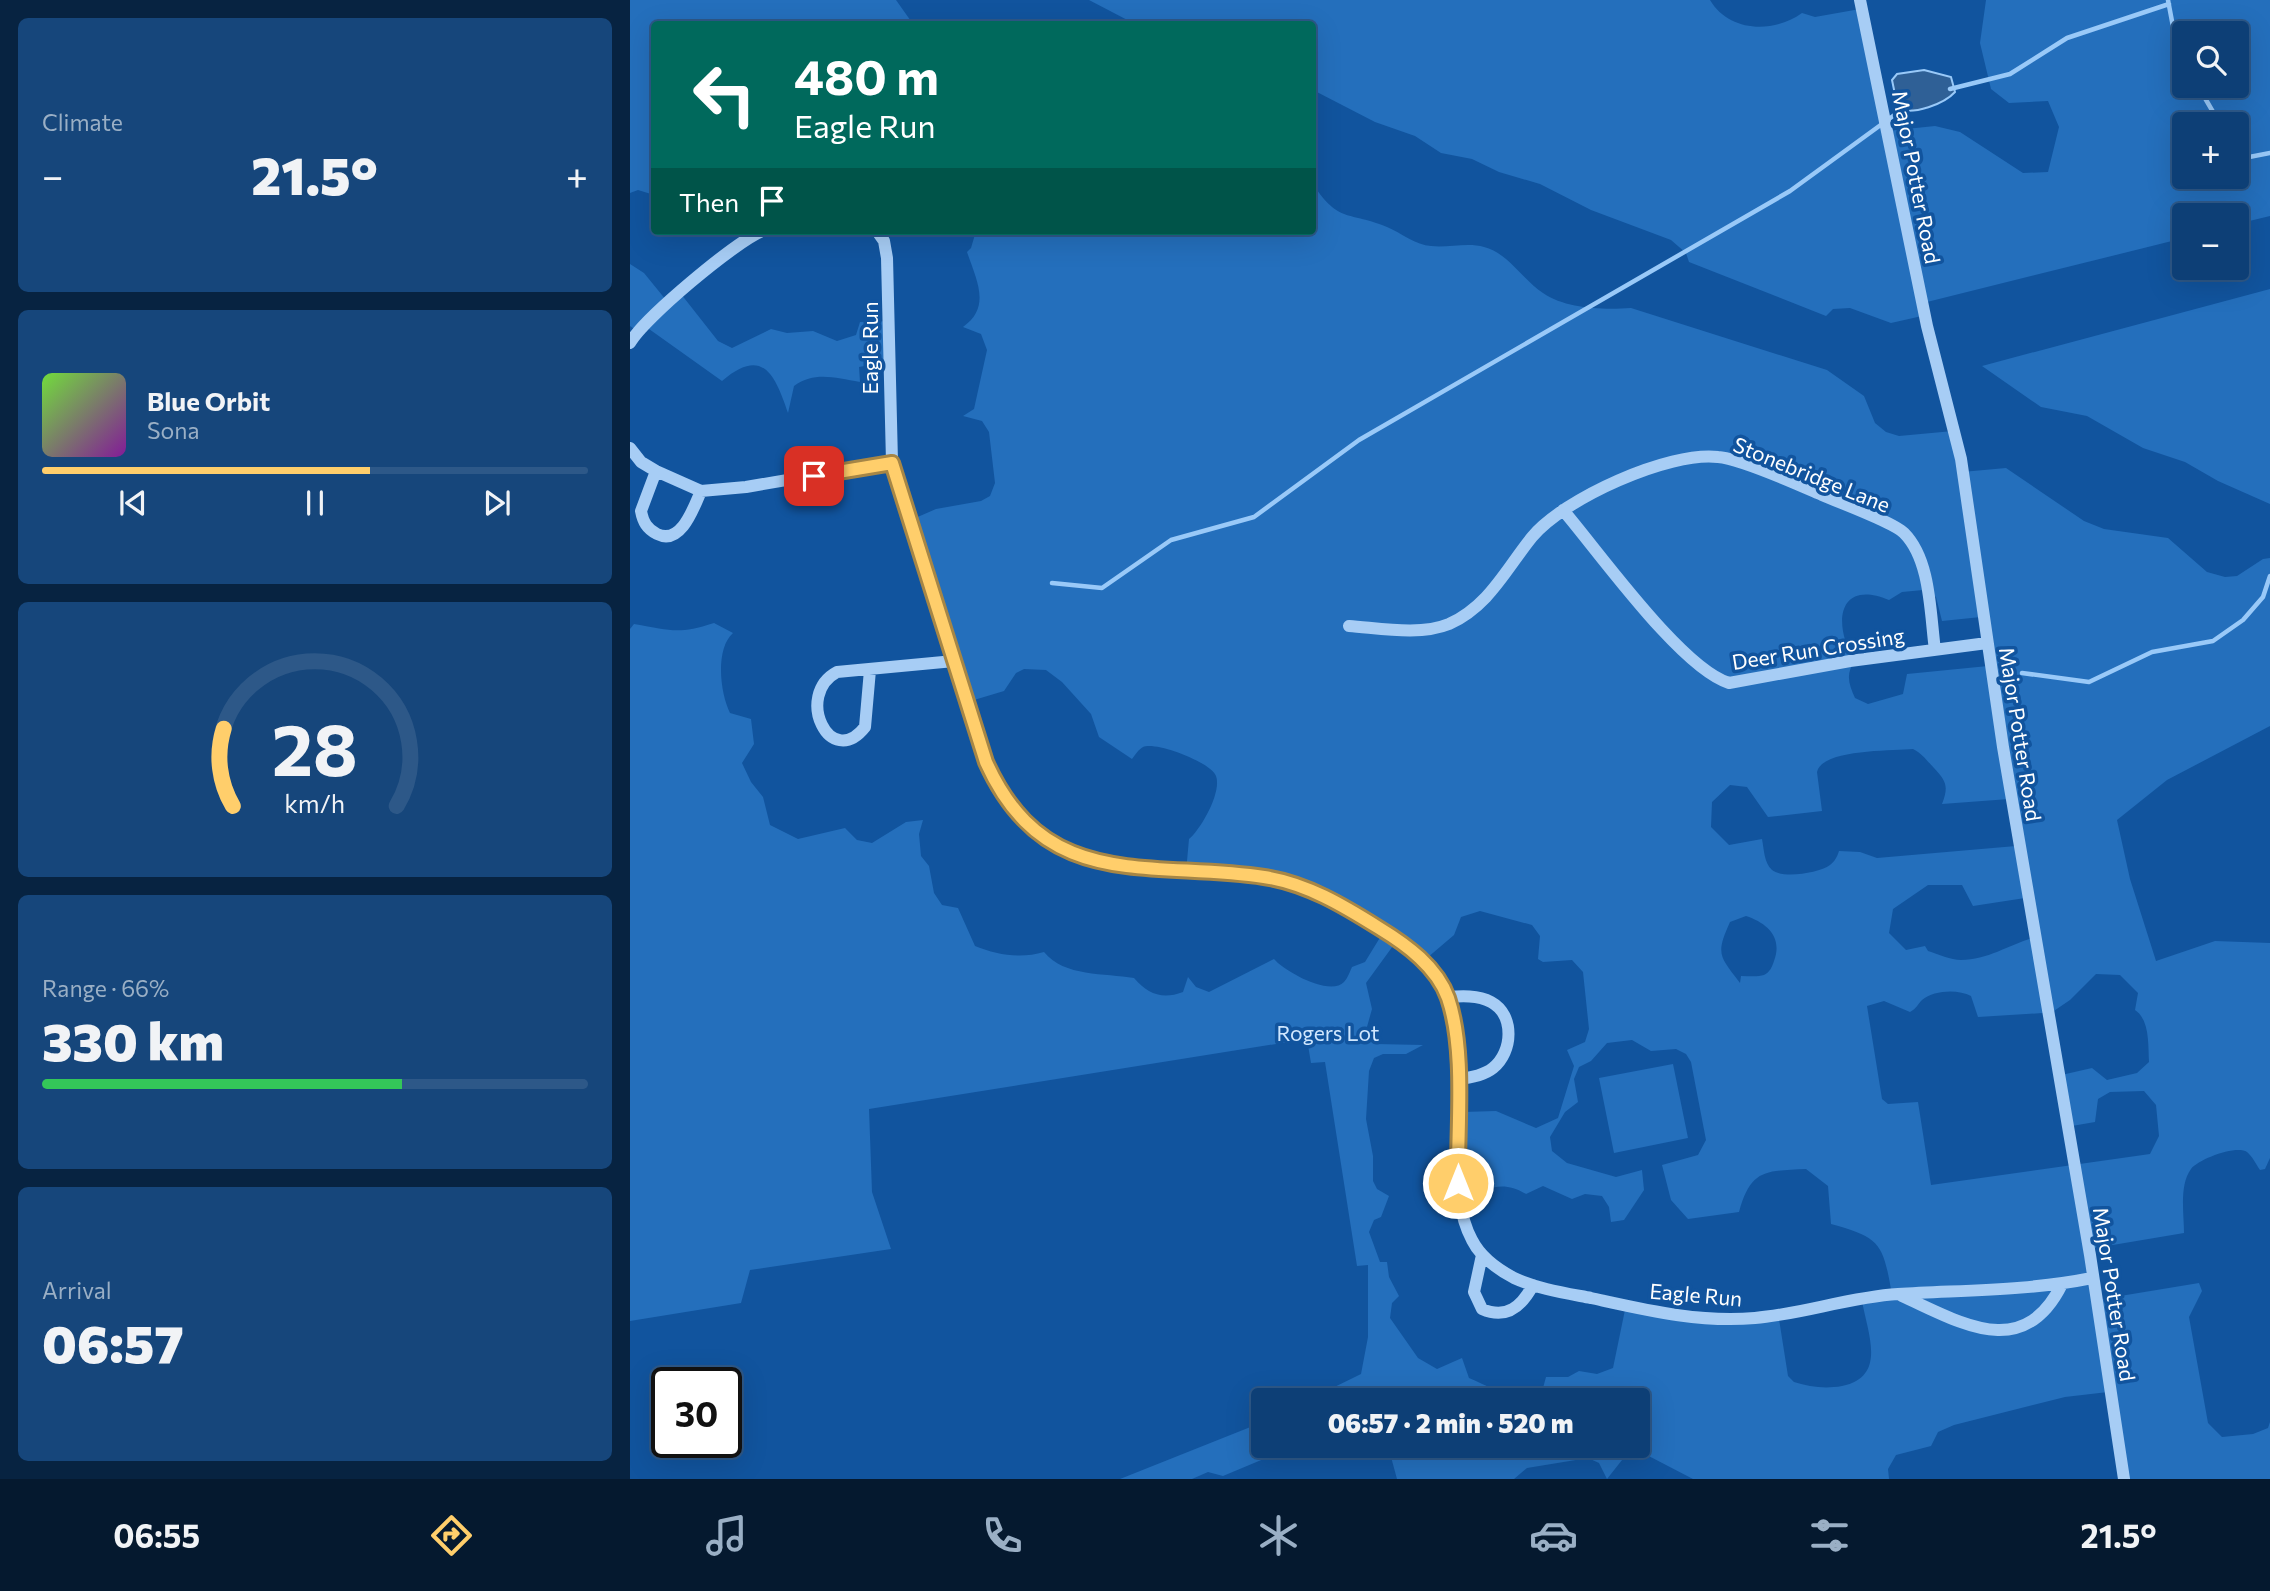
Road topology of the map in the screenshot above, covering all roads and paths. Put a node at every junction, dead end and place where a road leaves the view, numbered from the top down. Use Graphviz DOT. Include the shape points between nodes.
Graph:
graph roads {
  1 [pos="1860,0"];
  2 [pos="754,235"];
  3 [pos="882,235"];
  4 [pos="630,343"];
  5 [pos="630,448"];
  6 [pos="892,463"];
  7 [pos="656,471"];
  8 [pos="701,491"];
  9 [pos="1563,510"];
  10 [pos="1349,626"];
  11 [pos="1987,643"];
  12 [pos="1935,650"];
  13 [pos="954,661"];
  14 [pos="870,670"];
  15 [pos="1448,997"];
  16 [pos="1457,1079"];
  17 [pos="1482,1255"];
  18 [pos="2092,1278"];
  19 [pos="2062,1284"];
  20 [pos="1533,1285"];
  21 [pos="1898,1294"];
  22 [pos="2124,1479"];
  1 -- 11 [label="street, Major Potter Road" via="1927,327 1961,459"];
  2 -- 4 [label="street" via="737,243 643,326"];
  3 -- 6 [label="street, Eagle Run" via="888,274"];
  5 -- 7 [label="street"];
  6 -- 8 [label="street"];
  6 -- 13 [label="street, Eagle Run"];
  7 -- 8 [label="street"];
  7 -- 8 [label="street" via="641,511 655,533 670,535 684,526"];
  9 -- 10 [label="street, Stonebridge Lane" via="1534,535 1483,604 1447,625 1406,630"];
  9 -- 12 [label="street, Deer Run Crossing" via="1659,627 1713,678 1729,683"];
  9 -- 12 [label="street, Stonebridge Lane" via="1602,487 1683,458 1719,457 1801,486 1904,532 1921,560"];
  11 -- 12 [label="street, Deer Run Crossing"];
  11 -- 18 [label="street, Major Potter Road"];
  13 -- 14 [label="street"];
  13 -- 15 [label="street, Eagle Run" via="998,788 1030,827 1049,842 1120,865 1263,877 1310,890 1411,949"];
  14 -- 14 [label="street" via="865,727 853,737 830,736 818,716 824,682 837,672"];
  15 -- 16 [label="street, Eagle Run"];
  15 -- 16 [label="street" via="1492,1002 1508,1026 1501,1060 1482,1074"];
  16 -- 17 [label="street, Eagle Run" via="1460,1202 1467,1231"];
  17 -- 20 [label="street, Eagle Run"];
  17 -- 20 [label="street" via="1474,1292 1482,1309 1511,1311"];
  18 -- 19 [label="street, Eagle Run"];
  18 -- 22 [label="street, Major Potter Road"];
  19 -- 21 [label="street, Eagle Run"];
  19 -- 21 [label="street" via="2042,1315 2007,1330 1955,1322"];
  20 -- 21 [label="street, Eagle Run" via="1711,1319 1766,1317"];
}
